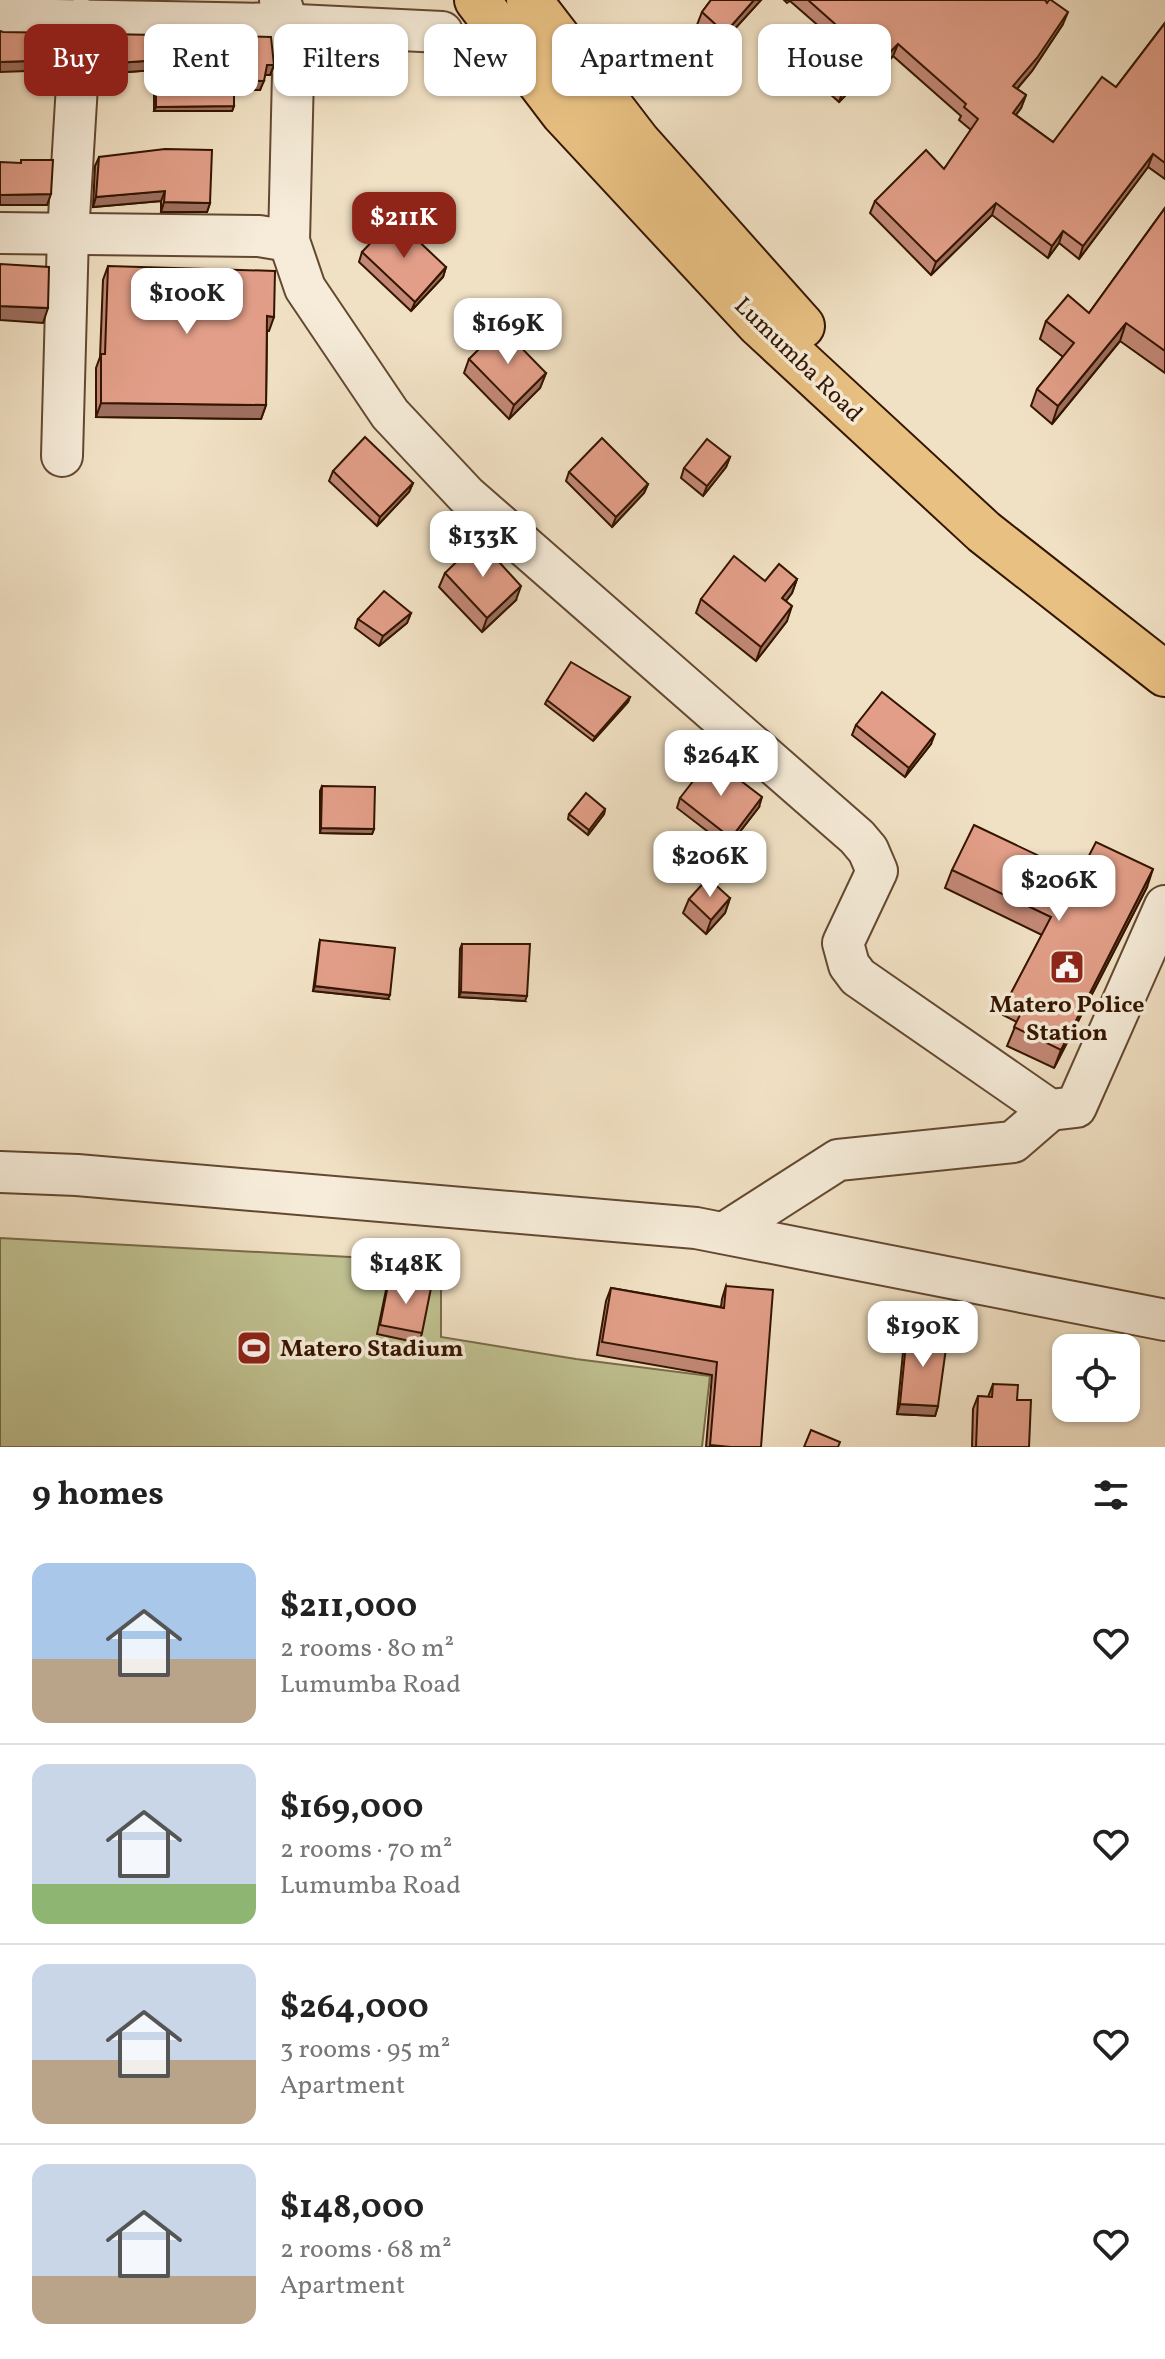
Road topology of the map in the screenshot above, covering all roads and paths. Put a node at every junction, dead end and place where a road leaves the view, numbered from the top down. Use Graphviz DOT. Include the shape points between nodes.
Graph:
graph roads {
  1 [pos="477,0"];
  2 [pos="529,0"];
  3 [pos="284,13"];
  4 [pos="0,19"];
  5 [pos="81,19"];
  6 [pos="424,30"];
  7 [pos="0,233"];
  8 [pos="68,234"];
  9 [pos="289,241"];
  10 [pos="62,456"];
  11 [pos="1165,637"];
  12 [pos="1165,674"];
  13 [pos="1165,906"];
  14 [pos="1050,1110"];
  15 [pos="0,1172"];
  16 [pos="724,1233"];
  17 [pos="1165,1320"];
  1 -- 12 [label="main road, Lumumba Road" via="563,113 759,324 984,532"];
  2 -- 11 [label="main road, Lumumba Road" via="638,142 792,316 979,495"];
  3 -- 5 [label="street" via="276,24"];
  3 -- 6 [label="street"];
  3 -- 9 [label="street" via="293,74"];
  4 -- 5 [label="street"];
  5 -- 8 [label="street"];
  7 -- 8 [label="street"];
  8 -- 9 [label="street" via="259,236"];
  8 -- 10 [label="street"];
  9 -- 14 [label="street" via="305,288 390,414 456,484 868,850 877,871 843,943 858,977"];
  13 -- 14 [label="street" via="1076,1107"];
  14 -- 16 [label="street" via="1013,1142 838,1160"];
  15 -- 16 [label="street"];
  16 -- 17 [label="street"];
}
